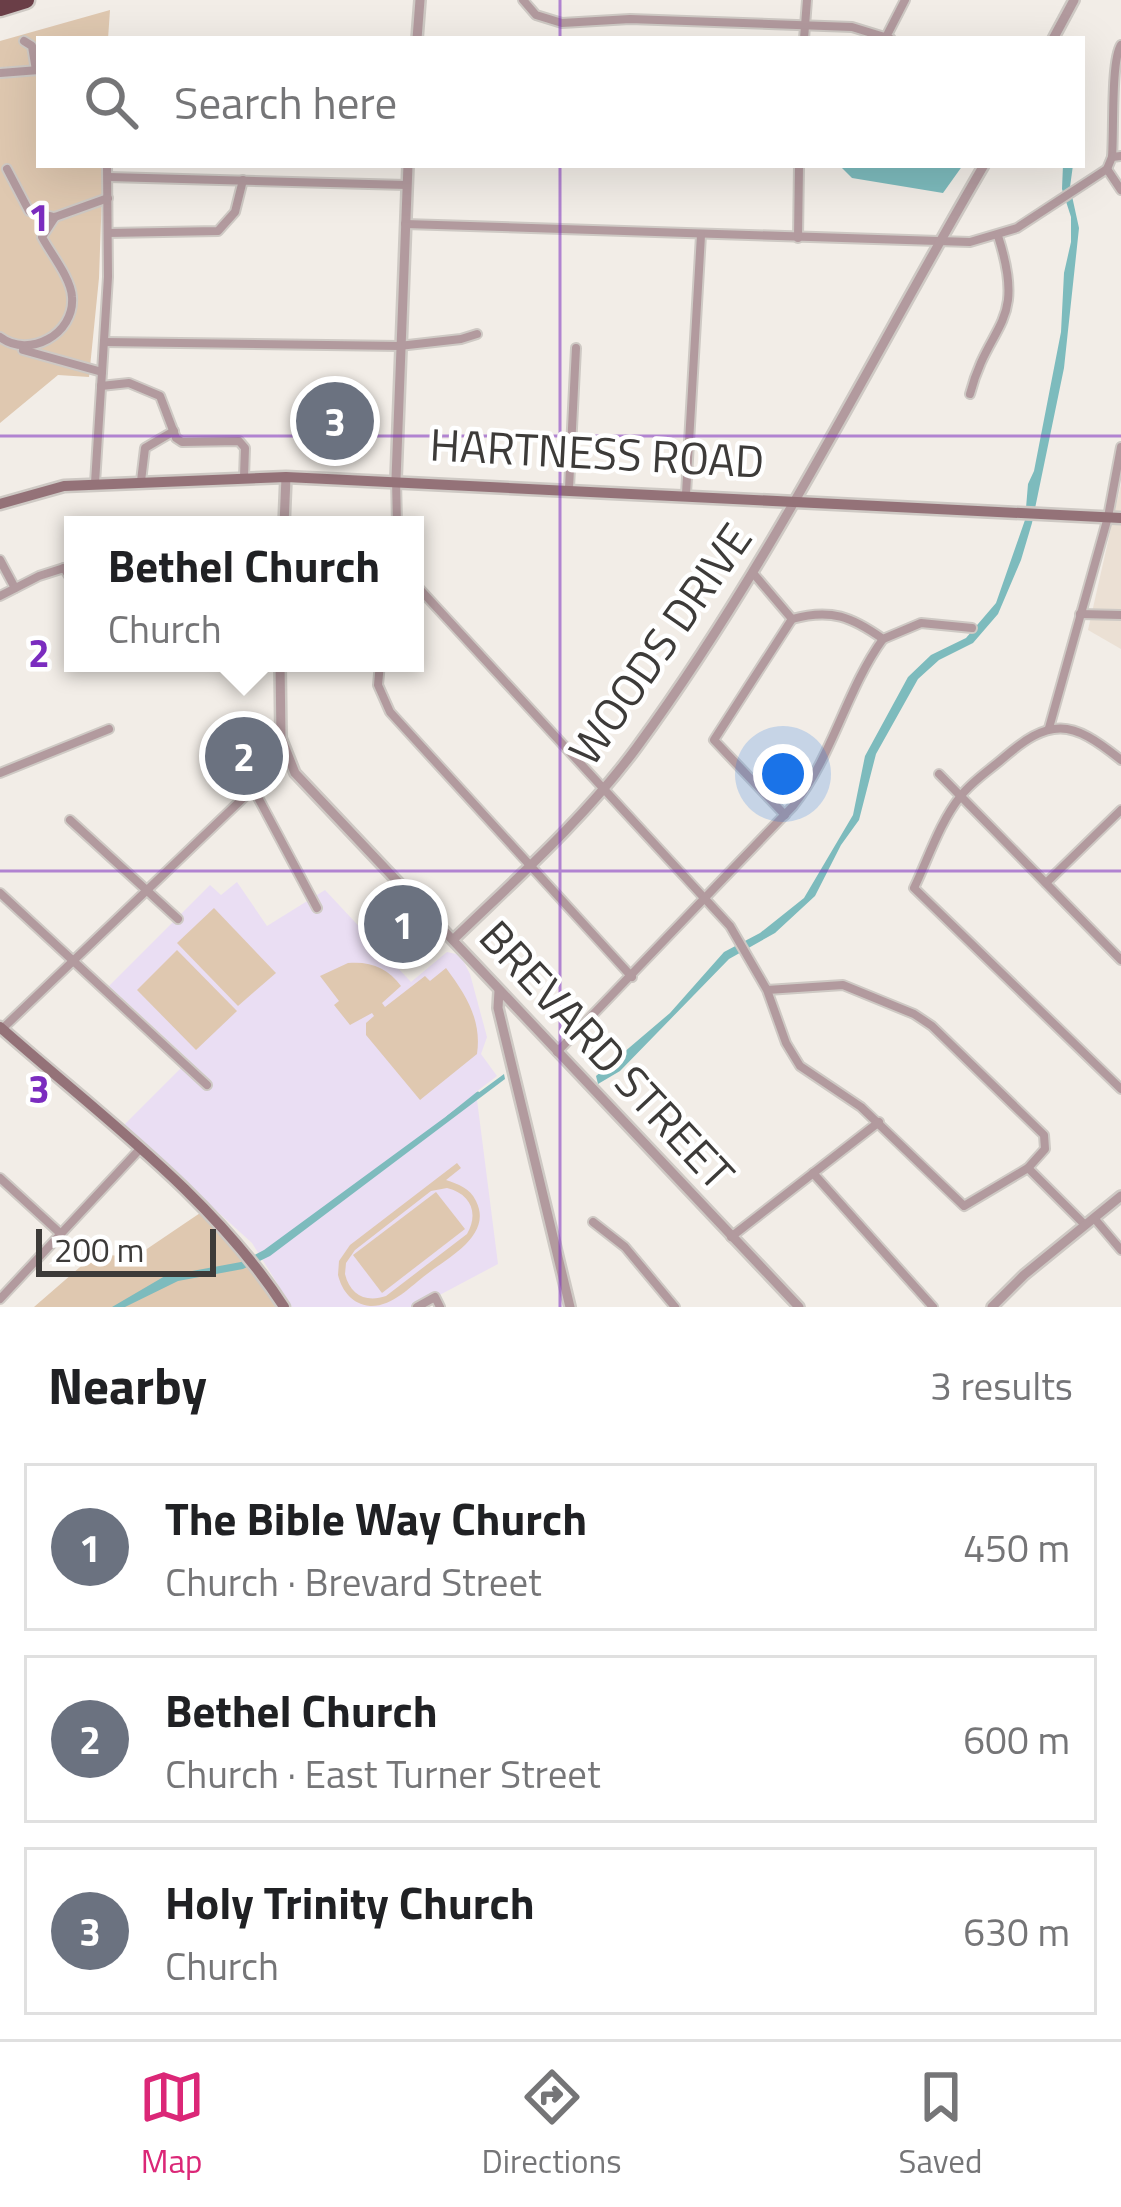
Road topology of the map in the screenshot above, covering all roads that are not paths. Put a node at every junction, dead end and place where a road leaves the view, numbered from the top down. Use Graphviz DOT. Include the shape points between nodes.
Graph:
graph roads {
  1 [pos="26,0"];
  2 [pos="420,0"];
  3 [pos="523,0"];
  4 [pos="807,0"];
  5 [pos="905,0"];
  6 [pos="1074,0"];
  7 [pos="0,8"];
  8 [pos="805,27"];
  9 [pos="417,36"];
  10 [pos="804,36"];
  11 [pos="881,36"];
  12 [pos="889,36"];
  13 [pos="1055,36"];
  14 [pos="24,41"];
  15 [pos="1121,45"];
  16 [pos="36,62"];
  17 [pos="36,70"];
  18 [pos="0,74"];
  19 [pos="1117,157"];
  20 [pos="107,168"];
  21 [pos="408,168"];
  22 [pos="799,168"];
  23 [pos="982,168"];
  24 [pos="7,169"];
  25 [pos="1107,169"];
  26 [pos="109,177"];
  27 [pos="243,181"];
  28 [pos="407,185"];
  29 [pos="1121,190"];
  30 [pos="108,198"];
  31 [pos="29,211"];
  32 [pos="55,217"];
  33 [pos="405,224"];
  34 [pos="108,233"];
  35 [pos="701,235"];
  36 [pos="998,236"];
  37 [pos="42,237"];
  38 [pos="798,238"];
  39 [pos="938,244"];
  40 [pos="477,334"];
  41 [pos="0,337"];
  42 [pos="49,337"];
  43 [pos="104,342"];
  44 [pos="12,346"];
  45 [pos="399,346"];
  46 [pos="576,348"];
  47 [pos="48,358"];
  48 [pos="102,372"];
  49 [pos="101,386"];
  50 [pos="970,394"];
  51 [pos="174,431"];
  52 [pos="1121,447"];
  53 [pos="244,477"];
  54 [pos="286,477"];
  55 [pos="396,479"];
  56 [pos="140,481"];
  57 [pos="95,483"];
  58 [pos="569,488"];
  59 [pos="686,494"];
  60 [pos="798,499"];
  61 [pos="0,504"];
  62 [pos="284,516"];
  63 [pos="397,516"];
  64 [pos="1114,518"];
  65 [pos="0,560"];
  66 [pos="64,570"];
  67 [pos="753,573"];
  68 [pos="15,588"];
  69 [pos="424,594"];
  70 [pos="0,596"];
  71 [pos="1080,614"];
  72 [pos="1121,615"];
  73 [pos="792,619"];
  74 [pos="972,628"];
  75 [pos="884,639"];
  76 [pos="280,672"];
  77 [pos="379,672"];
  78 [pos="1049,728"];
  79 [pos="109,729"];
  80 [pos="286,757"];
  81 [pos="1121,760"];
  82 [pos="0,773"];
  83 [pos="939,773"];
  84 [pos="602,788"];
  85 [pos="254,790"];
  86 [pos="960,796"];
  87 [pos="1121,810"];
  88 [pos="785,815"];
  89 [pos="70,820"];
  90 [pos="531,866"];
  91 [pos="1046,883"];
  92 [pos="147,889"];
  93 [pos="0,893"];
  94 [pos="706,898"];
  95 [pos="316,908"];
  96 [pos="178,919"];
  97 [pos="454,939"];
  98 [pos="1121,959"];
  99 [pos="74,960"];
  100 [pos="632,977"];
  101 [pos="767,990"];
  102 [pos="500,991"];
  103 [pos="1,1029"];
  104 [pos="556,1053"];
  105 [pos="207,1085"];
  106 [pos="1121,1089"];
  107 [pos="879,1123"];
  108 [pos="139,1150"];
  109 [pos="1028,1168"];
  110 [pos="813,1173"];
  111 [pos="0,1178"];
  112 [pos="1121,1196"];
  113 [pos="593,1222"];
  114 [pos="1089,1222"];
  115 [pos="61,1234"];
  116 [pos="731,1237"];
  117 [pos="1121,1250"];
  118 [pos="0,1299"];
  119 [pos="437,1302"];
  120 [pos="284,1307"];
  121 [pos="416,1307"];
  122 [pos="570,1307"];
  123 [pos="675,1307"];
  124 [pos="800,1307"];
  125 [pos="933,1307"];
  126 [pos="992,1307"];
  1 -- 7 [label="highway"];
  2 -- 9 [label="street"];
  3 -- 8 [label="street" via="536,15 562,23"];
  4 -- 8 [label="street"];
  5 -- 12 [label="street"];
  6 -- 13 [label="street"];
  8 -- 10 [label="street"];
  8 -- 11 [label="street"];
  14 -- 16 [label="street"];
  15 -- 19 [label="street" via="1113,61"];
  17 -- 18 [label="street"];
  19 -- 25 [label="street"];
  20 -- 26 [label="street"];
  21 -- 28 [label="street"];
  22 -- 38 [label="street"];
  23 -- 39 [label="street, WOODS DRIVE"];
  24 -- 31 [label="street"];
  25 -- 29 [label="street"];
  25 -- 36 [label="street"];
  26 -- 27 [label="street"];
  26 -- 30 [label="street"];
  27 -- 28 [label="street"];
  27 -- 34 [label="street" via="236,212 218,231"];
  28 -- 33 [label="street"];
  30 -- 32 [label="street"];
  30 -- 34 [label="street"];
  31 -- 32 [label="street"];
  31 -- 37 [label="street"];
  32 -- 37 [label="street"];
  33 -- 35 [label="street"];
  33 -- 45 [label="street"];
  34 -- 43 [label="street"];
  35 -- 38 [label="street"];
  35 -- 59 [label="street"];
  36 -- 39 [label="street"];
  36 -- 50 [label="street" via="1010,299"];
  37 -- 42 [label="street" via="73,302 67,326"];
  38 -- 39 [label="street"];
  39 -- 60 [label="street, WOODS DRIVE"];
  40 -- 45 [label="street"];
  41 -- 44 [label="street"];
  42 -- 44 [label="street"];
  42 -- 47 [label="street"];
  43 -- 45 [label="street"];
  43 -- 48 [label="street"];
  44 -- 47 [label="street"];
  45 -- 55 [label="street"];
  46 -- 58 [label="street"];
  47 -- 48 [label="street"];
  48 -- 49 [label="street"];
  49 -- 51 [label="street" via="129,383 160,396"];
  49 -- 57 [label="street"];
  51 -- 53 [label="street" via="182,442 242,443"];
  51 -- 56 [label="street" via="145,448"];
  52 -- 64 [label="street"];
  53 -- 54 [label="main road, HARTNESS ROAD"];
  53 -- 56 [label="main road, HARTNESS ROAD"];
  54 -- 55 [label="main road, HARTNESS ROAD"];
  54 -- 62 [label="street"];
  55 -- 58 [label="main road, HARTNESS ROAD"];
  55 -- 63 [label="street"];
  56 -- 57 [label="main road, HARTNESS ROAD"];
  57 -- 61 [label="main road, HARTNESS ROAD"];
  58 -- 59 [label="main road, HARTNESS ROAD"];
  59 -- 60 [label="main road, HARTNESS ROAD"];
  60 -- 64 [label="main road, HARTNESS ROAD"];
  60 -- 67 [label="street, WOODS DRIVE"];
  64 -- 71 [label="street"];
  65 -- 68 [label="street"];
  66 -- 68 [label="street"];
  67 -- 73 [label="street"];
  67 -- 84 [label="street, WOODS DRIVE"];
  68 -- 70 [label="street"];
  69 -- 84 [label="street"];
  71 -- 72 [label="street"];
  71 -- 78 [label="street"];
  73 -- 75 [label="street" via="829,612"];
  73 -- 88 [label="street" via="714,740"];
  74 -- 75 [label="street" via="921,623"];
  75 -- 88 [label="street" via="814,776"];
  76 -- 80 [label="street"];
  77 -- 90 [label="street" via="390,712"];
  78 -- 81 [label="street" via="1088,736"];
  78 -- 86 [label="street"];
  79 -- 82 [label="street"];
  80 -- 85 [label="street"];
  80 -- 97 [label="street, BREVARD STREET"];
  83 -- 86 [label="street"];
  84 -- 90 [label="street, WOODS DRIVE"];
  84 -- 94 [label="street"];
  85 -- 92 [label="street"];
  85 -- 95 [label="street"];
  86 -- 91 [label="street"];
  86 -- 106 [label="street" via="914,888"];
  87 -- 91 [label="street"];
  88 -- 94 [label="street"];
  89 -- 92 [label="street"];
  90 -- 97 [label="street, WOODS DRIVE"];
  90 -- 100 [label="street"];
  91 -- 98 [label="street"];
  92 -- 96 [label="street"];
  92 -- 99 [label="street"];
  93 -- 99 [label="street"];
  94 -- 100 [label="street"];
  94 -- 101 [label="street"];
  97 -- 102 [label="street, BREVARD STREET"];
  99 -- 103 [label="street"];
  99 -- 105 [label="street"];
  100 -- 104 [label="street"];
  101 -- 107 [label="street" via="800,1066"];
  101 -- 109 [label="street" via="843,985 924,1019 1044,1135 1047,1145"];
  102 -- 104 [label="street, BREVARD STREET"];
  102 -- 122 [label="street"];
  103 -- 108 [label="main road"];
  104 -- 116 [label="street, BREVARD STREET"];
  107 -- 109 [label="street" via="964,1206"];
  107 -- 110 [label="street"];
  108 -- 115 [label="street"];
  108 -- 120 [label="main road" via="230,1233"];
  109 -- 114 [label="street"];
  110 -- 116 [label="street"];
  110 -- 125 [label="street"];
  111 -- 115 [label="street"];
  112 -- 114 [label="street"];
  113 -- 123 [label="street"];
  114 -- 117 [label="street"];
  114 -- 126 [label="street"];
  115 -- 118 [label="street"];
  116 -- 124 [label="street, BREVARD STREET"];
  119 -- 121 [label="street"];
}
